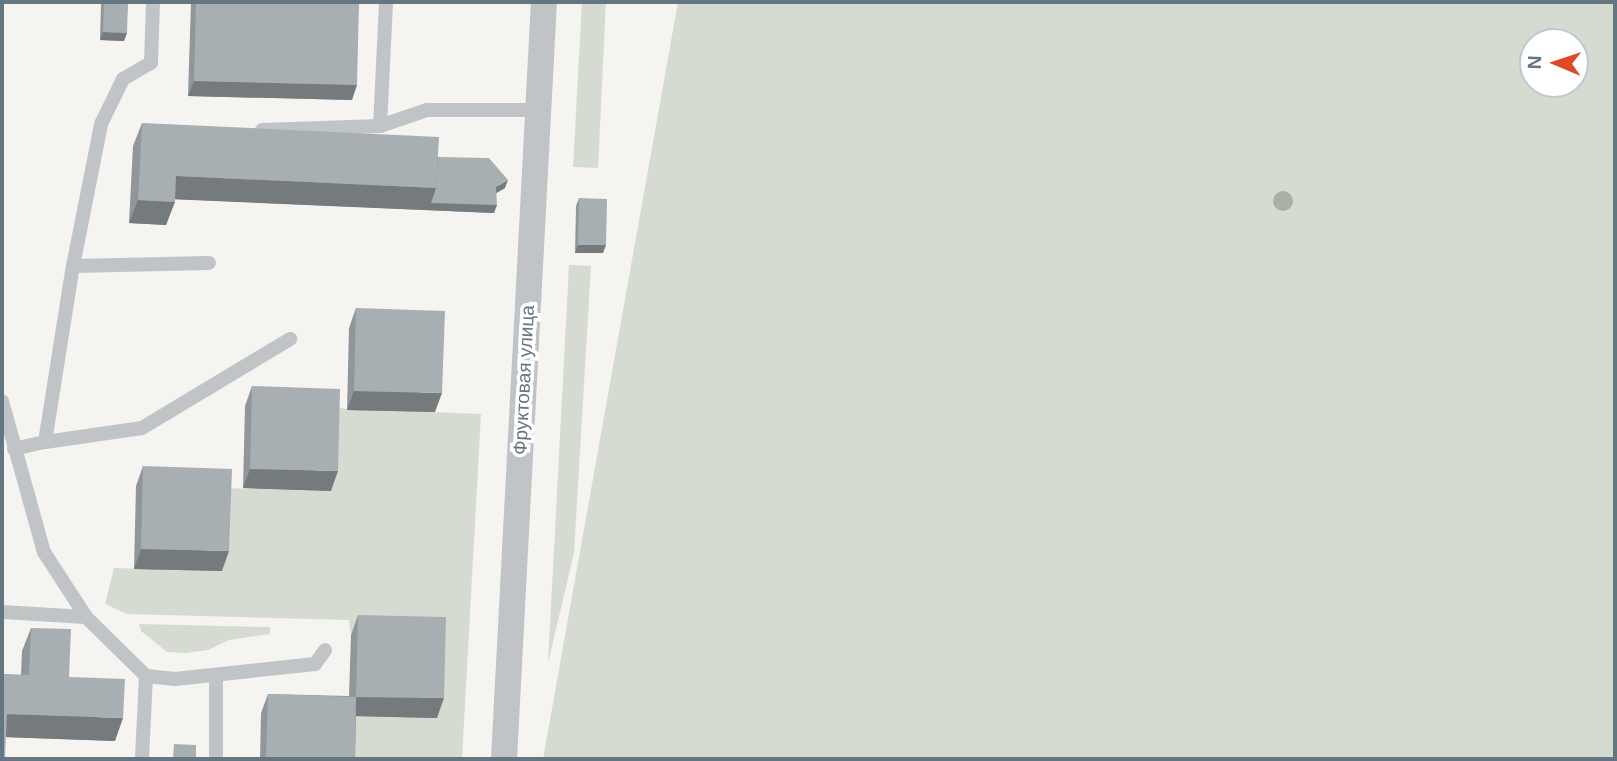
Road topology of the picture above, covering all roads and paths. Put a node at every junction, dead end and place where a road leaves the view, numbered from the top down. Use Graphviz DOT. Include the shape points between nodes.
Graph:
graph roads {
  1 [pos="153,2"];
  2 [pos="386,2"];
  3 [pos="544,2"];
  4 [pos="538,110"];
  5 [pos="380,126"];
  6 [pos="249,130"];
  7 [pos="209,263"];
  8 [pos="73,266"];
  9 [pos="290,339"];
  10 [pos="2,401"];
  11 [pos="45,442"];
  12 [pos="14,449"];
  13 [pos="2,612"];
  14 [pos="86,617"];
  15 [pos="325,650"];
  16 [pos="216,675"];
  17 [pos="146,676"];
  18 [pos="142,759"];
  19 [pos="216,759"];
  20 [pos="504,759"];
  1 -- 8 [label="lane" via="151,63 123,79 101,124"];
  2 -- 5 [label="lane"];
  3 -- 4 [label="street, Фруктовая улица"];
  4 -- 5 [label="lane" via="427,110"];
  4 -- 20 [label="street, Фруктовая улица"];
  5 -- 6 [label="lane"];
  7 -- 8 [label="lane"];
  8 -- 11 [label="lane"];
  9 -- 11 [label="lane" via="142,428"];
  10 -- 12 [label="lane"];
  11 -- 12 [label="lane"];
  12 -- 14 [label="lane" via="44,552"];
  13 -- 14 [label="lane"];
  14 -- 17 [label="lane"];
  15 -- 16 [label="lane" via="315,664"];
  16 -- 17 [label="lane"];
  16 -- 19 [label="lane"];
  17 -- 18 [label="lane"];
}
